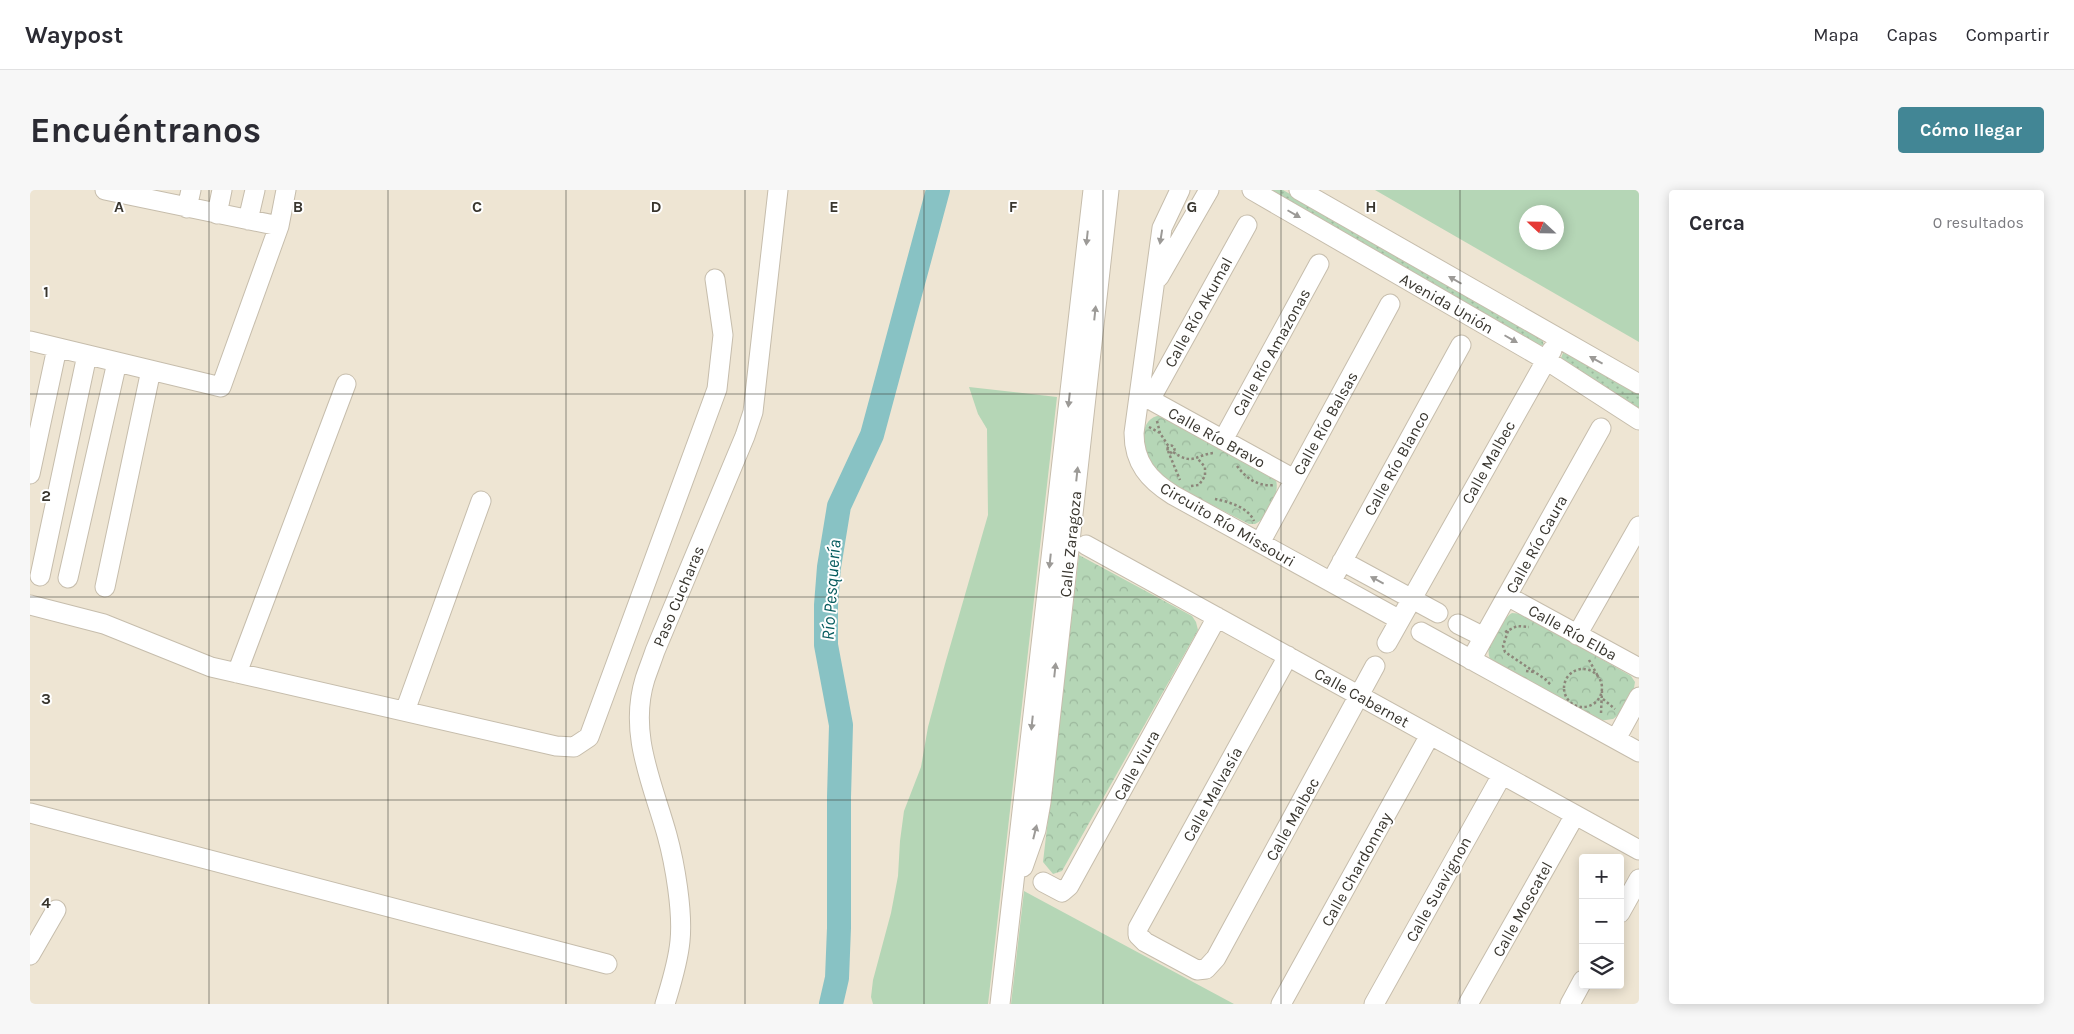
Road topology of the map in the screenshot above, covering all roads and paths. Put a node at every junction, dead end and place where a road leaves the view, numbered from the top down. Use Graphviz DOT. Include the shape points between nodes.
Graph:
graph roads {
  1 [pos="105,190"];
  2 [pos="222,190"];
  3 [pos="255,190"];
  4 [pos="286,190"];
  5 [pos="778,190"];
  6 [pos="1093,190"];
  7 [pos="1109,190"];
  8 [pos="1180,190"];
  9 [pos="1209,190"];
  10 [pos="1252,190"];
  11 [pos="1299,190"];
  12 [pos="125,192"];
  13 [pos="153,195"];
  14 [pos="189,199"];
  15 [pos="217,214"];
  16 [pos="248,220"];
  17 [pos="1247,224"];
  18 [pos="279,226"];
  19 [pos="1319,264"];
  20 [pos="716,279"];
  21 [pos="1153,287"];
  22 [pos="1390,304"];
  23 [pos="1558,339"];
  24 [pos="30,342"];
  25 [pos="1460,345"];
  26 [pos="57,348"];
  27 [pos="87,355"];
  28 [pos="1546,360"];
  29 [pos="117,362"];
  30 [pos="151,370"];
  31 [pos="346,384"];
  32 [pos="1639,384"];
  33 [pos="1148,404"];
  34 [pos="1639,420"];
  35 [pos="1149,422"];
  36 [pos="1601,428"];
  37 [pos="1160,433"];
  38 [pos="1220,446"];
  39 [pos="1168,449"];
  40 [pos="1173,452"];
  41 [pos="1198,459"];
  42 [pos="1233,462"];
  43 [pos="30,474"];
  44 [pos="1286,482"];
  45 [pos="481,501"];
  46 [pos="1639,526"];
  47 [pos="1063,528"];
  48 [pos="1260,542"];
  49 [pos="1086,544"];
  50 [pos="1342,561"];
  51 [pos="40,576"];
  52 [pos="68,578"];
  53 [pos="1331,582"];
  54 [pos="105,586"];
  55 [pos="1506,596"];
  56 [pos="1412,599"];
  57 [pos="30,605"];
  58 [pos="1438,613"];
  59 [pos="1217,617"];
  60 [pos="1400,620"];
  61 [pos="1458,624"];
  62 [pos="1535,628"];
  63 [pos="1508,630"];
  64 [pos="1421,632"];
  65 [pos="1577,635"];
  66 [pos="1491,637"];
  67 [pos="1387,643"];
  68 [pos="1585,655"];
  69 [pos="1288,656"];
  70 [pos="1471,660"];
  71 [pos="1375,666"];
  72 [pos="1639,668"];
  73 [pos="1519,670"];
  74 [pos="1534,672"];
  75 [pos="237,673"];
  76 [pos="1599,678"];
  77 [pos="1557,691"];
  78 [pos="1602,691"];
  79 [pos="1359,696"];
  80 [pos="1563,697"];
  81 [pos="1639,697"];
  82 [pos="1572,703"];
  83 [pos="405,711"];
  84 [pos="1628,717"];
  85 [pos="1430,735"];
  86 [pos="1616,739"];
  87 [pos="1639,752"];
  88 [pos="1502,775"];
  89 [pos="30,813"];
  90 [pos="1575,815"];
  91 [pos="1639,850"];
  92 [pos="1639,879"];
  93 [pos="1043,882"];
  94 [pos="1624,905"];
  95 [pos="56,910"];
  96 [pos="30,955"];
  97 [pos="607,964"];
  98 [pos="1206,969"];
  99 [pos="1579,987"];
  100 [pos="665,1004"];
  101 [pos="1000,1004"];
  102 [pos="1282,1004"];
  103 [pos="1374,1004"];
  104 [pos="1468,1004"];
  105 [pos="1570,1004"];
  1 -- 12 [label="street"];
  2 -- 15 [label="street"];
  3 -- 16 [label="street"];
  4 -- 18 [label="street"];
  5 -- 100 [label="street, Paso Cucharas" via="753,412 644,680 640,701 641,749 668,837 679,903 679,954"];
  6 -- 47 [label="street, Calle Zaragoza, one-way"];
  47 -- 7 [label="street, Calle Zaragoza, one-way"];
  8 -- 21 [label="street, Circuito Río Missouri, one-way" via="1163,224"];
  9 -- 21 [label="street, Circuito Río Missouri"];
  10 -- 28 [label="street, Avenida Unión, one-way"];
  23 -- 11 [label="street, Avenida Unión, one-way"];
  12 -- 13 [label="street"];
  13 -- 14 [label="street"];
  14 -- 15 [label="street"];
  15 -- 16 [label="street"];
  16 -- 18 [label="street"];
  17 -- 33 [label="street, Calle Río Akumal"];
  18 -- 30 [label="street" via="221,387"];
  19 -- 38 [label="street, Calle Río Amazonas"];
  20 -- 83 [label="street" via="722,335 717,388 590,737 574,747 556,746"];
  21 -- 33 [label="street, Circuito Río Missouri"];
  22 -- 44 [label="street, Calle Río Balsas"];
  23 -- 28 [label="street, Calle Malbec"];
  32 -- 23 [label="street, Avenida Unión, one-way"];
  24 -- 26 [label="street"];
  25 -- 50 [label="street, Calle Río Blanco"];
  26 -- 27 [label="street"];
  26 -- 43 [label="street"];
  27 -- 29 [label="street"];
  27 -- 51 [label="street"];
  28 -- 34 [label="street, Avenida Unión"];
  28 -- 56 [label="street, Calle Malbec"];
  29 -- 30 [label="street"];
  29 -- 52 [label="street"];
  30 -- 54 [label="street"];
  31 -- 75 [label="street"];
  33 -- 37 [label="path" via="1157,417"];
  33 -- 38 [label="street, Calle Río Bravo"];
  33 -- 48 [label="street, Circuito Río Missouri" via="1134,444 1149,477 1173,495"];
  35 -- 37 [label="path" via="1147,426"];
  36 -- 55 [label="street, Calle Río Caura"];
  37 -- 39 [label="path"];
  38 -- 41 [label="path"];
  38 -- 44 [label="street, Calle Río Bravo"];
  39 -- 40 [label="path"];
  39 -- 40 [label="path" via="1173,447"];
  39 -- 41 [label="path" via="1181,482 1190,486 1199,485 1205,476 1204,467"];
  40 -- 41 [label="path" via="1187,460"];
  42 -- 44 [label="path" via="1246,477 1260,484 1268,486"];
  44 -- 48 [label="street, Calle Río Balsas"];
  45 -- 83 [label="street"];
  46 -- 65 [label="street"];
  47 -- 101 [label="street, Calle Zaragoza"];
  48 -- 53 [label="street, Circuito Río Missouri"];
  49 -- 59 [label="street, Calle Cabernet"];
  50 -- 53 [label="street, Calle Río Blanco"];
  56 -- 50 [label="street, one-way"];
  53 -- 60 [label="street, Circuito Río Missouri"];
  55 -- 65 [label="street, Calle Río Elba"];
  55 -- 66 [label="street, Calle Río Caura"];
  56 -- 58 [label="street"];
  56 -- 60 [label="street, Calle Malbec"];
  57 -- 75 [label="street" via="104,624 212,667"];
  59 -- 69 [label="street, Calle Cabernet"];
  59 -- 93 [label="street, Calle Viura" via="1069,886 1062,892"];
  60 -- 67 [label="street, Calle Malbec"];
  61 -- 66 [label="street"];
  62 -- 63 [label="path" via="1517,626"];
  63 -- 66 [label="path"];
  63 -- 74 [label="path" via="1503,646 1505,652"];
  64 -- 70 [label="street"];
  65 -- 72 [label="street, Calle Río Elba"];
  66 -- 70 [label="street, Calle Río Caura"];
  68 -- 76 [label="path"];
  69 -- 79 [label="street, Calle Cabernet"];
  69 -- 98 [label="street, Calle Malvasía" via="1137,932 1145,942 1193,969"];
  70 -- 86 [label="street"];
  71 -- 79 [label="street, Calle Malbec"];
  73 -- 74 [label="path"];
  74 -- 77 [label="path"];
  75 -- 83 [label="street"];
  76 -- 78 [label="path"];
  76 -- 82 [label="path" via="1584,669 1568,676 1564,687"];
  78 -- 82 [label="path" via="1596,702 1590,705"];
  78 -- 84 [label="path" via="1603,699"];
  79 -- 85 [label="street, Calle Cabernet"];
  79 -- 98 [label="street, Calle Malbec" via="1216,958"];
  80 -- 82 [label="path"];
  81 -- 84 [label="street"];
  84 -- 86 [label="street"];
  85 -- 88 [label="street, Calle Cabernet"];
  85 -- 102 [label="street, Calle Chardonnay"];
  86 -- 87 [label="street"];
  88 -- 90 [label="street, Calle Cabernet"];
  88 -- 103 [label="street, Calle Suavignon"];
  89 -- 97 [label="street"];
  90 -- 91 [label="street, Calle Cabernet"];
  90 -- 104 [label="street, Calle Moscatel"];
  92 -- 94 [label="street"];
  95 -- 96 [label="street"];
  99 -- 105 [label="street"];
}
